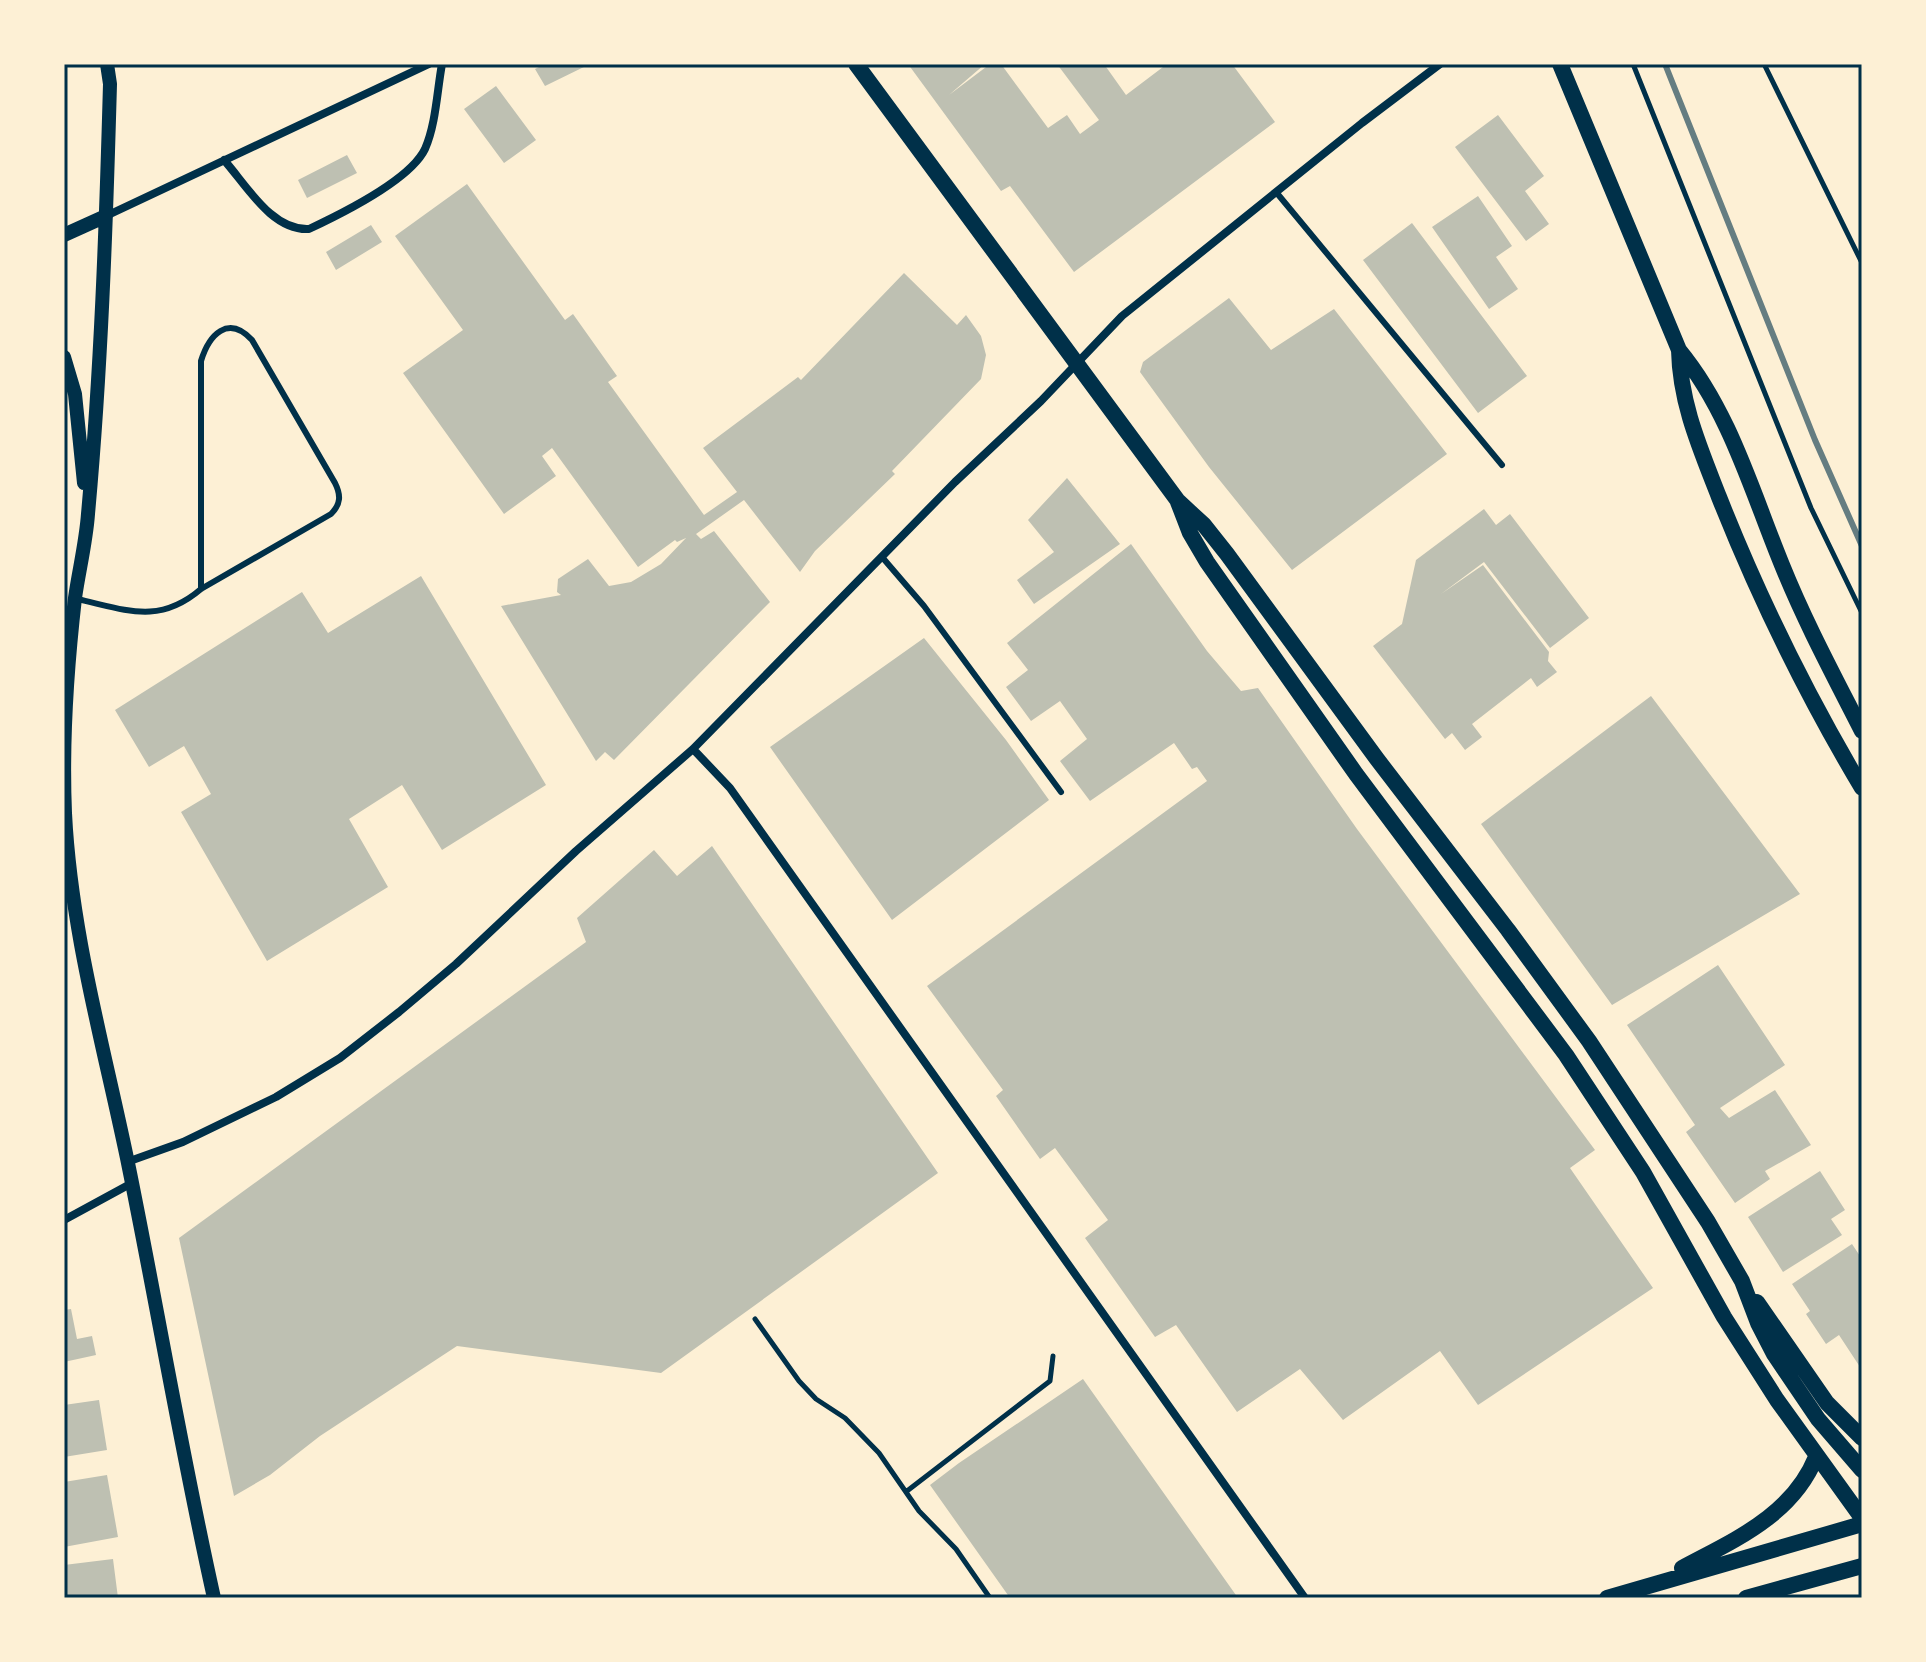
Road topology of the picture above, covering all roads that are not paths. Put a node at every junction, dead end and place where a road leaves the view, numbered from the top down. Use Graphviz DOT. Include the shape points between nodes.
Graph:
graph roads {
  1 [pos="107,64"];
  2 [pos="429,64"];
  3 [pos="442,64"];
  4 [pos="856,64"];
  5 [pos="1440,64"];
  6 [pos="1560,64"];
  7 [pos="224,160"];
  8 [pos="1276,192"];
  9 [pos="106,216"];
  10 [pos="64,235"];
  11 [pos="1679,350"];
  12 [pos="64,357"];
  13 [pos="1076,364"];
  14 [pos="1502,465"];
  15 [pos="1178,501"];
  16 [pos="88,520"];
  17 [pos="882,557"];
  18 [pos="201,589"];
  19 [pos="75,599"];
  20 [pos="1862,731"];
  21 [pos="693,749"];
  22 [pos="1862,788"];
  23 [pos="1061,792"];
  24 [pos="65,810"];
  25 [pos="127,1162"];
  26 [pos="132,1183"];
  27 [pos="64,1220"];
  28 [pos="1742,1281"];
  29 [pos="1862,1438"];
  30 [pos="1816,1457"];
  31 [pos="1862,1470"];
  32 [pos="1862,1521"];
  33 [pos="1862,1566"];
  34 [pos="1650,1585"];
  35 [pos="214,1598"];
  36 [pos="1305,1598"];
  37 [pos="1607,1598"];
  38 [pos="1746,1598"];
  1 -- 9 [label="street"];
  2 -- 7 [label="street"];
  3 -- 7 [label="street" via="429,138 418,161 402,177 309,229 283,225"];
  4 -- 13 [label="main road"];
  5 -- 8 [label="street"];
  6 -- 11 [label="main road"];
  7 -- 9 [label="street"];
  8 -- 13 [label="street" via="1122,316"];
  8 -- 14 [label="lane"];
  9 -- 10 [label="street"];
  9 -- 16 [label="street"];
  11 -- 20 [label="main road" via="1718,407 1783,568"];
  11 -- 22 [label="main road" via="1688,417 1753,580 1794,668"];
  12 -- 16 [label="street" via="75,394"];
  13 -- 15 [label="main road"];
  13 -- 17 [label="street"];
  15 -- 28 [label="main road" via="1227,554 1589,1041"];
  15 -- 30 [label="main road" via="1207,562 1356,774 1566,1055 1643,1172 1724,1317"];
  16 -- 19 [label="street"];
  17 -- 21 [label="street"];
  17 -- 23 [label="lane"];
  18 -- 18 [label="lane" via="201,361 212,337 234,328 252,340 340,500 331,514"];
  18 -- 19 [label="lane" via="166,611"];
  19 -- 24 [label="street" via="65,722"];
  21 -- 25 [label="street" via="456,964 340,1058 225,1124"];
  21 -- 36 [label="street" via="730,788"];
  24 -- 25 [label="street" via="74,913"];
  25 -- 26 [label="street"];
  26 -- 27 [label="street"];
  26 -- 35 [label="street"];
  28 -- 29 [label="main road" via="1827,1403"];
  28 -- 31 [label="main road" via="1774,1354 1818,1419"];
  30 -- 32 [label="main road"];
  30 -- 34 [label="main road" via="1797,1493 1776,1513"];
  32 -- 34 [label="main road"];
  33 -- 38 [label="main road"];
  34 -- 37 [label="main road"];
}
